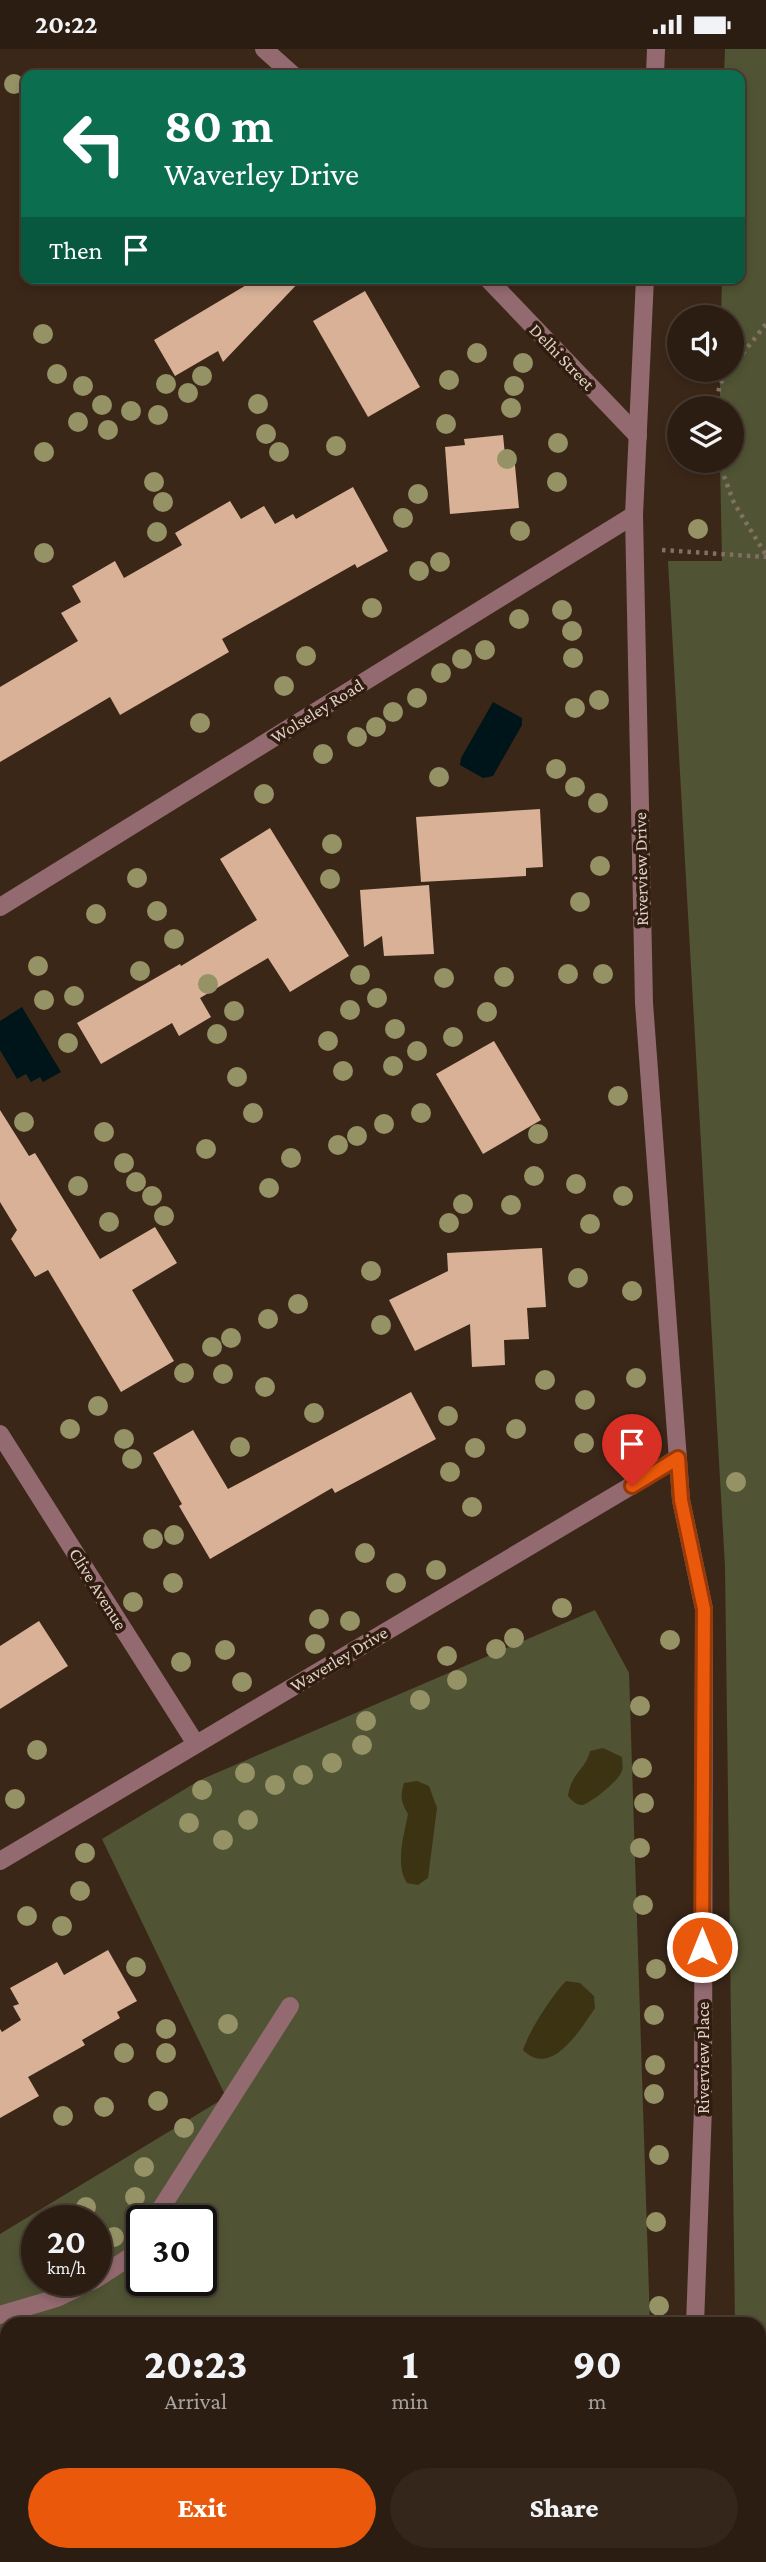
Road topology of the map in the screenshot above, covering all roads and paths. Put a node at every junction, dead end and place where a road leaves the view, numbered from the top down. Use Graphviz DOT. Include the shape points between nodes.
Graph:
graph roads {
  1 [pos="264,49"];
  2 [pos="656,49"];
  3 [pos="287,70"];
  4 [pos="655,70"];
  5 [pos="493,284"];
  6 [pos="645,284"];
  7 [pos="766,324"];
  8 [pos="744,352"];
  9 [pos="638,436"];
  10 [pos="723,473"];
  11 [pos="634,515"];
  12 [pos="635,548"];
  13 [pos="766,556"];
  14 [pos="0,907"];
  15 [pos="0,1434"];
  16 [pos="678,1458"];
  17 [pos="196,1744"];
  18 [pos="0,1861"];
  19 [pos="290,2006"];
  20 [pos="163,2205"];
  21 [pos="61,2296"];
  22 [pos="0,2315"];
  23 [pos="695,2317"];
  1 -- 3 [label="street"];
  2 -- 4 [label="street"];
  5 -- 9 [label="street, Delhi Street"];
  6 -- 9 [label="street, Riverview Drive"];
  7 -- 8 [label="path"];
  9 -- 11 [label="street, Riverview Drive"];
  10 -- 13 [label="path" via="734,503"];
  11 -- 12 [label="street, Riverview Drive"];
  11 -- 14 [label="street, Wolseley Road"];
  12 -- 13 [label="path"];
  12 -- 16 [label="street, Riverview Drive" via="644,1003"];
  15 -- 17 [label="street, Clive Avenue"];
  16 -- 17 [label="street, Waverley Drive"];
  16 -- 23 [label="street, Riverview Place" via="681,1500 704,1621 703,2108"];
  17 -- 18 [label="street, Waverley Drive"];
  19 -- 20 [label="street"];
  21 -- 22 [label="street"];
}
